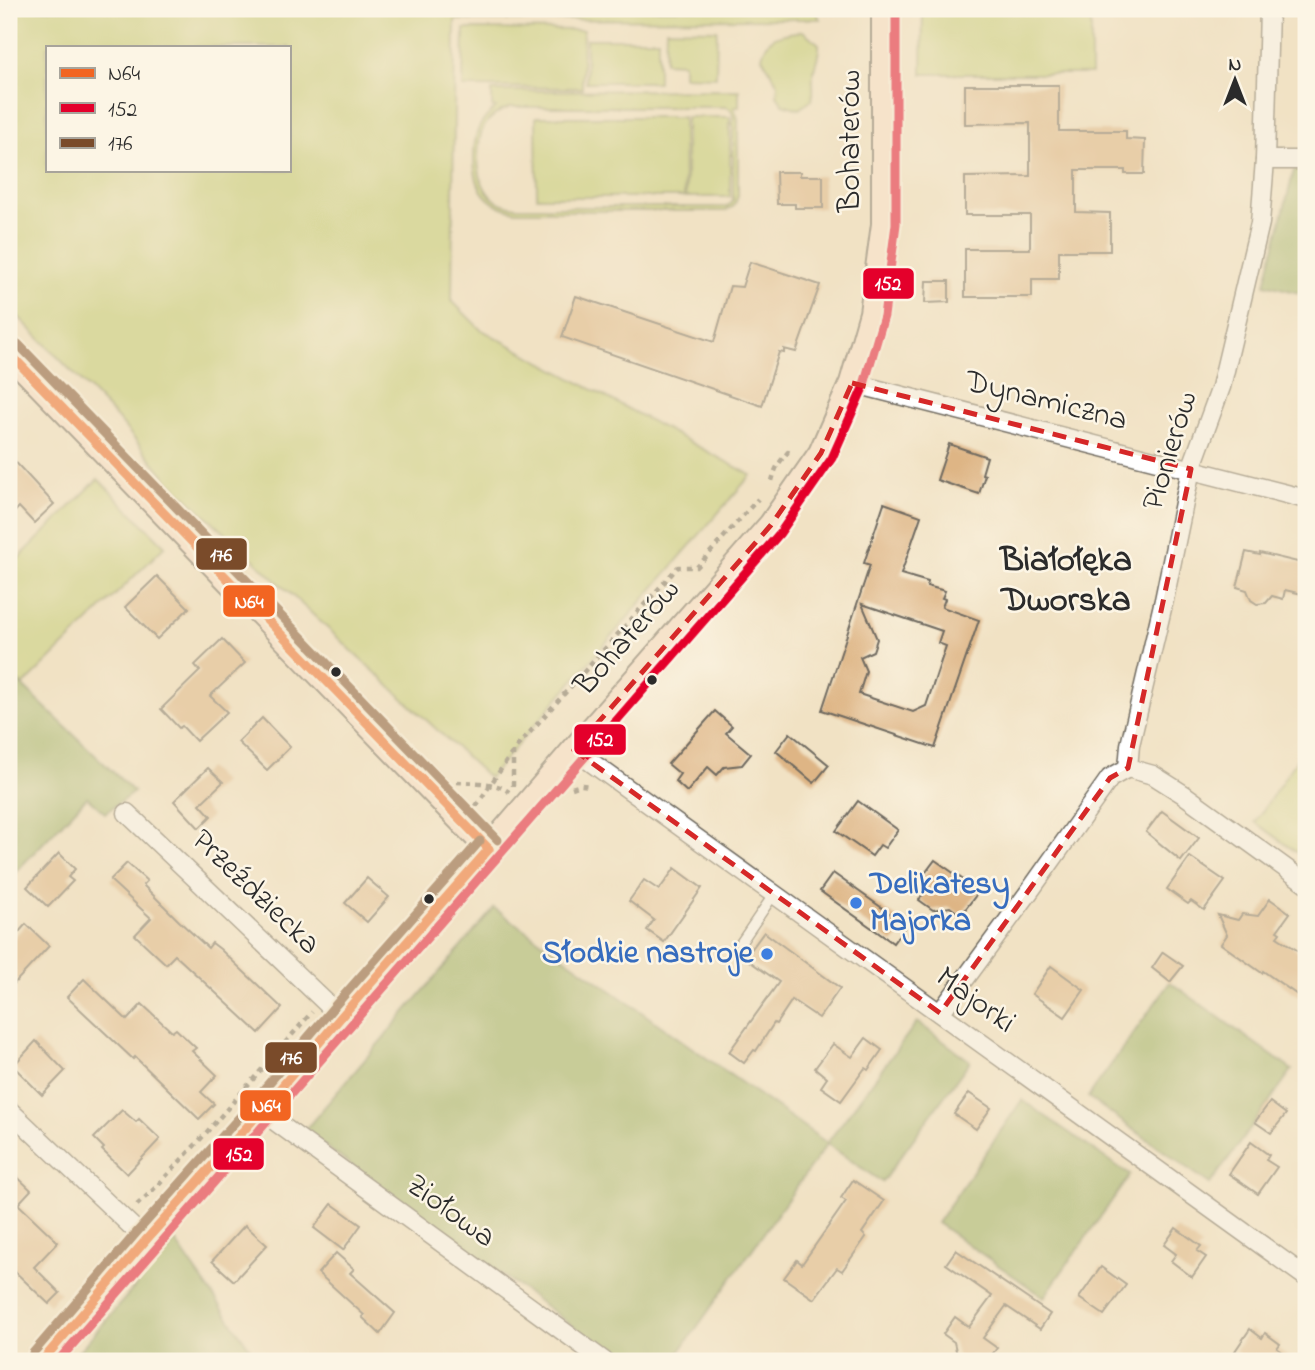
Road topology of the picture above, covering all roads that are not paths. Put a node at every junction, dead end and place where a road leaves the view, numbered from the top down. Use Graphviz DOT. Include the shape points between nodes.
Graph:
graph roads {
  1 [pos="884,9"];
  2 [pos="1269,9"];
  3 [pos="1265,160"];
  4 [pos="1306,160"];
  5 [pos="9,353"];
  6 [pos="852,383"];
  7 [pos="1191,469"];
  8 [pos="1306,499"];
  9 [pos="574,750"];
  10 [pos="1128,768"];
  11 [pos="127,813"];
  12 [pos="489,849"];
  13 [pos="1306,883"];
  14 [pos="774,894"];
  15 [pos="740,944"];
  16 [pos="336,1012"];
  17 [pos="940,1013"];
  18 [pos="9,1110"];
  19 [pos="261,1111"];
  20 [pos="146,1240"];
  21 [pos="1306,1278"];
  22 [pos="42,1361"];
  23 [pos="604,1361"];
  1 -- 6 [label="street, Bohaterów" via="884,224 872,313"];
  2 -- 3 [label="street, Pionierów"];
  3 -- 4 [label="street"];
  3 -- 7 [label="street, Pionierów" via="1260,223 1222,387"];
  5 -- 12 [label="street"];
  6 -- 7 [label="street, Dynamiczna"];
  6 -- 9 [label="street, Bohaterów" via="821,453 771,525"];
  7 -- 8 [label="street, Dynamiczna"];
  7 -- 10 [label="street, Pionierów"];
  9 -- 12 [label="street, Bohaterów"];
  9 -- 14 [label="street, Majorki"];
  10 -- 13 [label="street" via="1153,775 1183,794"];
  10 -- 17 [label="street" via="1110,778"];
  11 -- 16 [label="street, Przeździecka"];
  12 -- 16 [label="street, Bohaterów"];
  14 -- 15 [label="lane"];
  14 -- 17 [label="street, Majorki"];
  16 -- 19 [label="street, Bohaterów"];
  17 -- 21 [label="street, Majorki"];
  18 -- 20 [label="street"];
  19 -- 20 [label="street, Bohaterów"];
  19 -- 23 [label="street, Ziołowa"];
  20 -- 22 [label="street, Bohaterów"];
}
